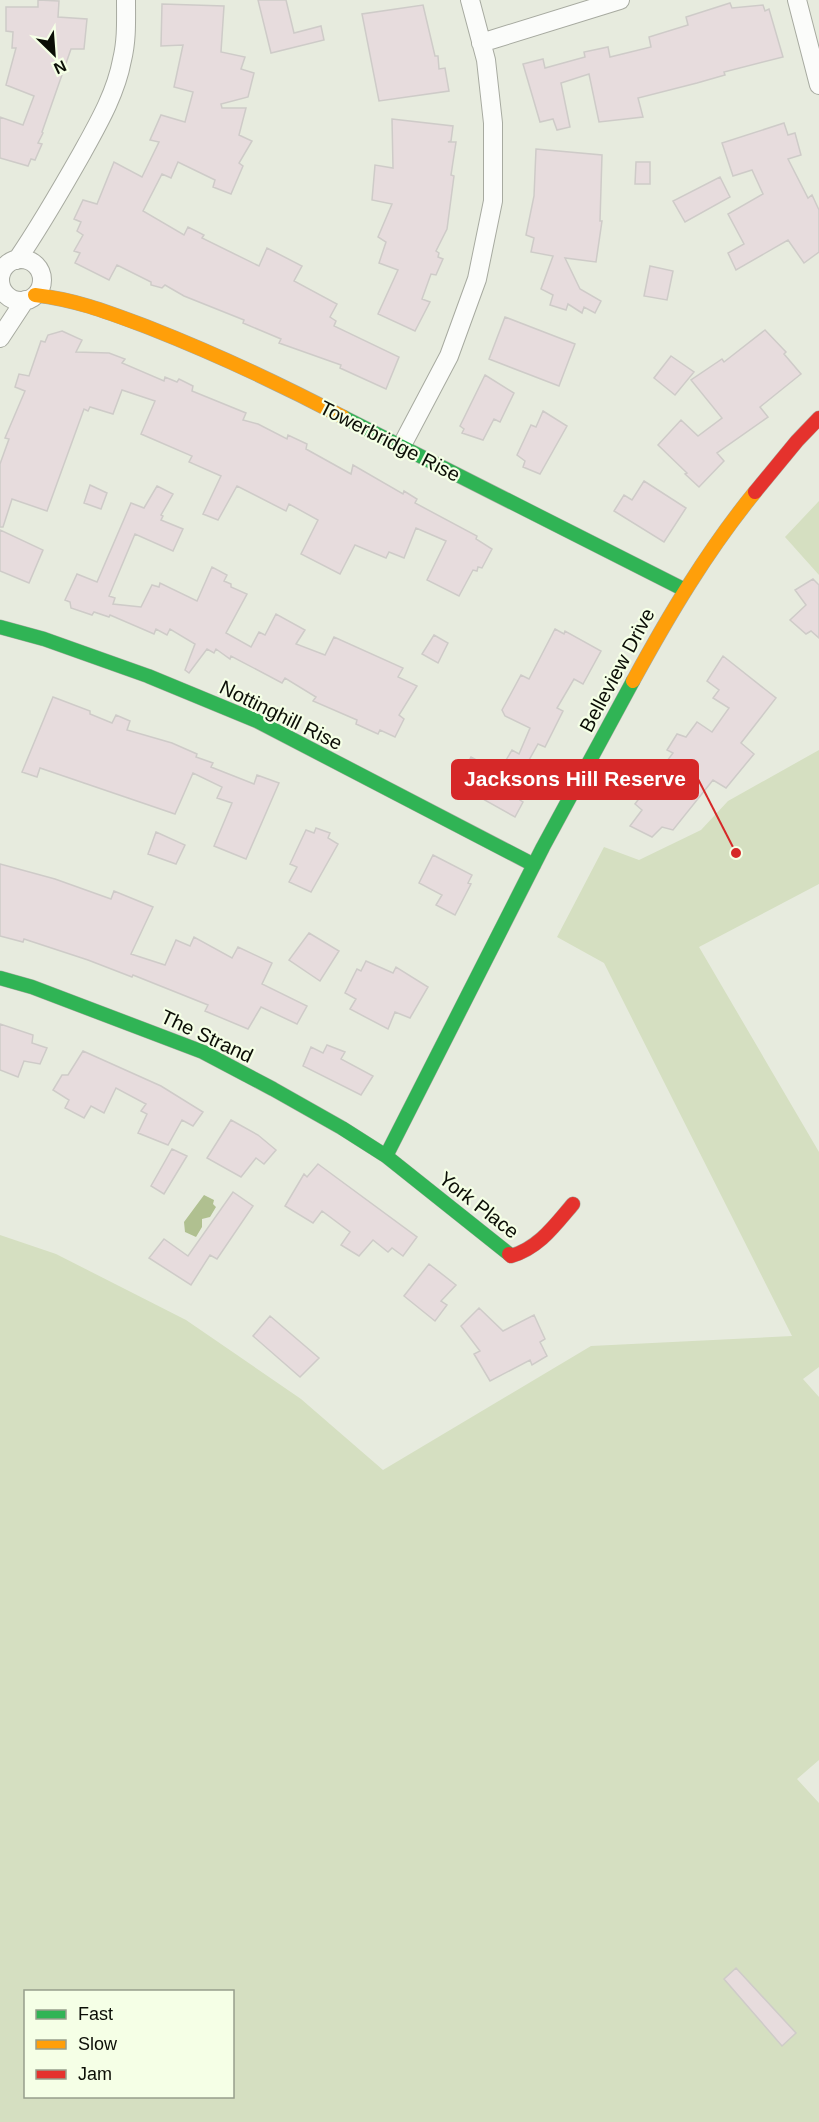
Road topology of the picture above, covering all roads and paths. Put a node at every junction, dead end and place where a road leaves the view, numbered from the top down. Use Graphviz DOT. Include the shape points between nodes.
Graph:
graph roads {
  1 [pos="126,0"];
  2 [pos="470,0"];
  3 [pos="620,0"];
  4 [pos="796,0"];
  5 [pos="481,43"];
  6 [pos="819,85"];
  7 [pos="48,215"];
  8 [pos="8,262"];
  9 [pos="39,271"];
  10 [pos="2,291"];
  11 [pos="30,298"];
  12 [pos="89,305"];
  13 [pos="0,318"];
  14 [pos="0,338"];
  15 [pos="819,418"];
  16 [pos="401,447"];
  17 [pos="685,590"];
  18 [pos="0,627"];
  19 [pos="534,865"];
  20 [pos="0,978"];
  21 [pos="386,1156"];
  22 [pos="573,1204"];
  1 -- 7 [label="street" via="122,61 111,94"];
  2 -- 5 [label="street"];
  3 -- 5 [label="street"];
  4 -- 6 [label="street"];
  5 -- 16 [label="street" via="493,123 493,201 477,279 449,356"];
  7 -- 8 [label="street"];
  7 -- 9 [label="street" via="39,236"];
  8 -- 9 [label="street" via="22,259 32,262"];
  8 -- 10 [label="street" via="0,274"];
  9 -- 11 [label="street" via="40,290"];
  9 -- 12 [label="street, Towerbridge Rise" via="61,290"];
  10 -- 11 [label="street" via="20,302"];
  10 -- 13 [label="street"];
  11 -- 12 [label="street, Towerbridge Rise" via="59,298"];
  11 -- 14 [label="street"];
  12 -- 16 [label="street, Towerbridge Rise" via="257,374"];
  15 -- 17 [label="street, Belleview Drive" via="726,528"];
  16 -- 17 [label="street, Towerbridge Rise"];
  17 -- 19 [label="street, Belleview Drive"];
  18 -- 19 [label="street, Nottinghill Rise" via="148,676 257,721"];
  19 -- 21 [label="street, Belleview Drive"];
  20 -- 21 [label="street, The Strand" via="203,1052"];
  21 -- 22 [label="street, York Place" via="511,1256 522,1254 543,1239"];
}
